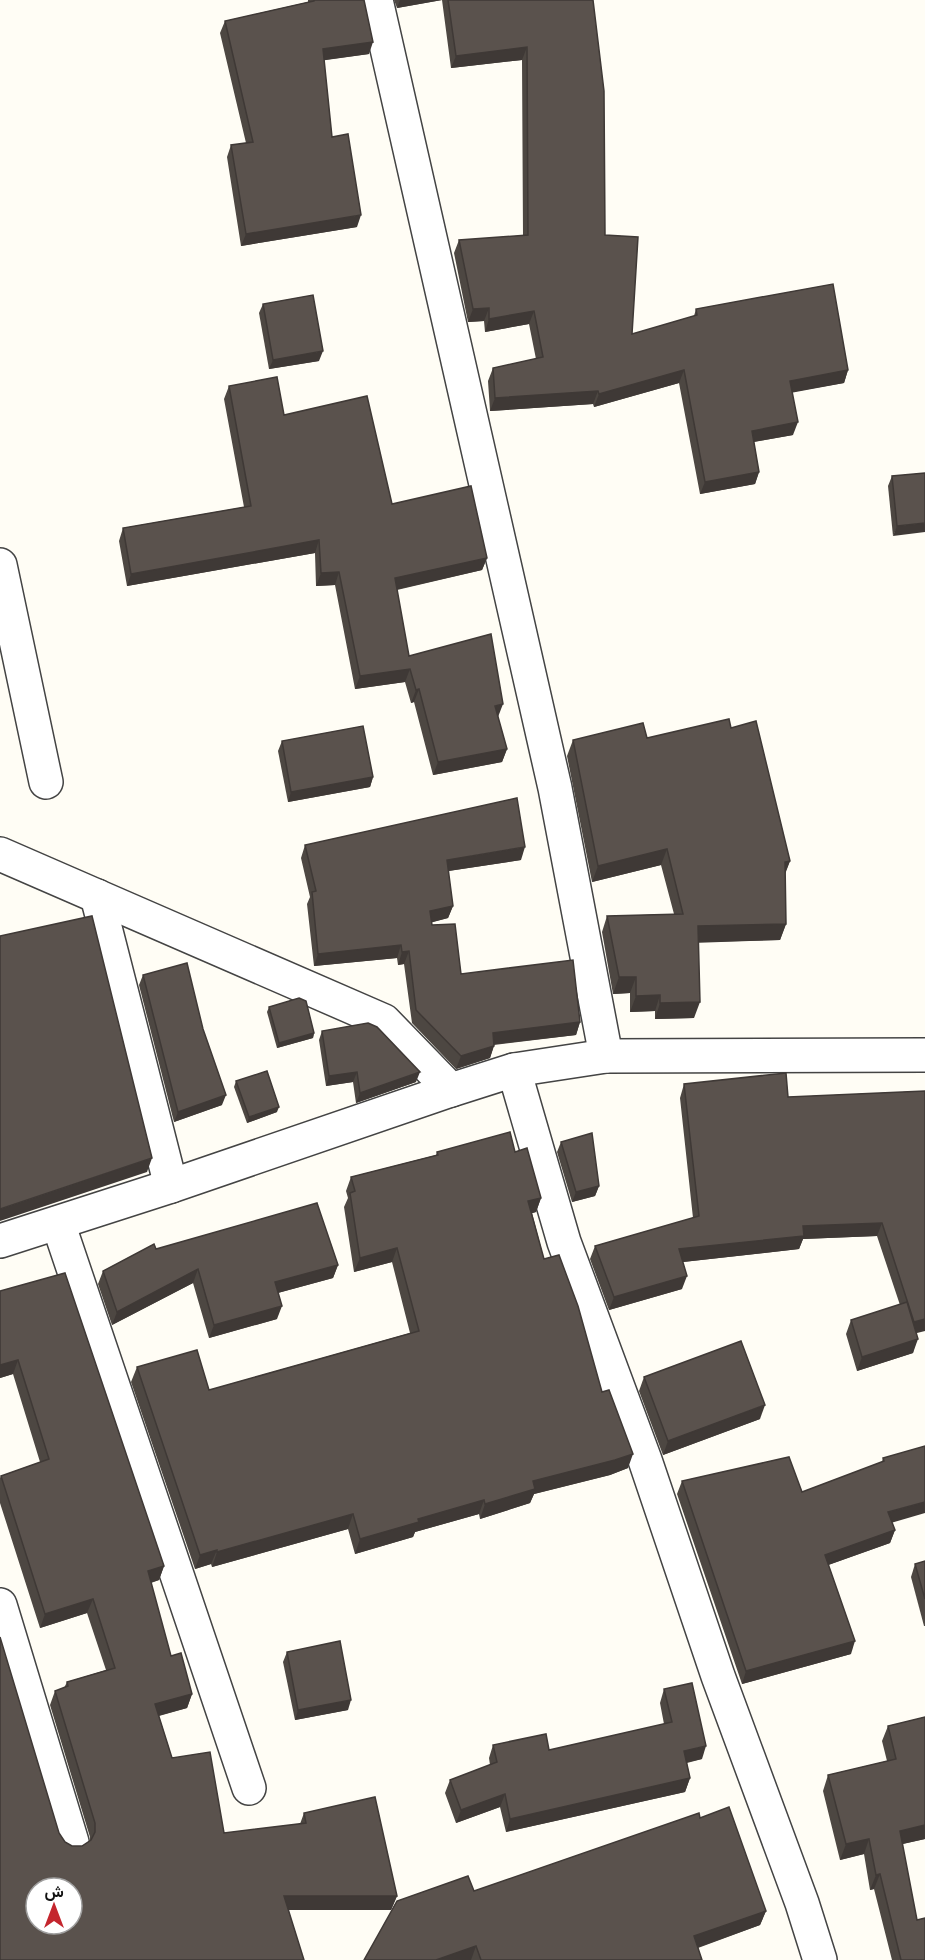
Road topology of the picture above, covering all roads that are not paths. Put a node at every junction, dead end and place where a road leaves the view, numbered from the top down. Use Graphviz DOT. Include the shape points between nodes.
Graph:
graph roads {
  1 [pos="376,0"];
  2 [pos="0,565"];
  3 [pos="46,782"];
  4 [pos="0,854"];
  5 [pos="98,896"];
  6 [pos="925,1055"];
  7 [pos="606,1056"];
  8 [pos="514,1070"];
  9 [pos="452,1090"];
  10 [pos="171,1186"];
  11 [pos="58,1223"];
  12 [pos="0,1241"];
  13 [pos="0,1605"];
  14 [pos="249,1788"];
  15 [pos="72,1842"];
  16 [pos="820,1960"];
  1 -- 7 [label="street" via="555,788"];
  2 -- 3 [label="street"];
  4 -- 5 [label="street"];
  5 -- 9 [label="street" via="384,1021"];
  5 -- 10 [label="street"];
  6 -- 7 [label="street"];
  7 -- 8 [label="street"];
  8 -- 9 [label="street"];
  8 -- 16 [label="street" via="564,1242 645,1460"];
  9 -- 10 [label="street"];
  10 -- 11 [label="street"];
  11 -- 12 [label="street"];
  11 -- 14 [label="street"];
  13 -- 15 [label="street"];
}
